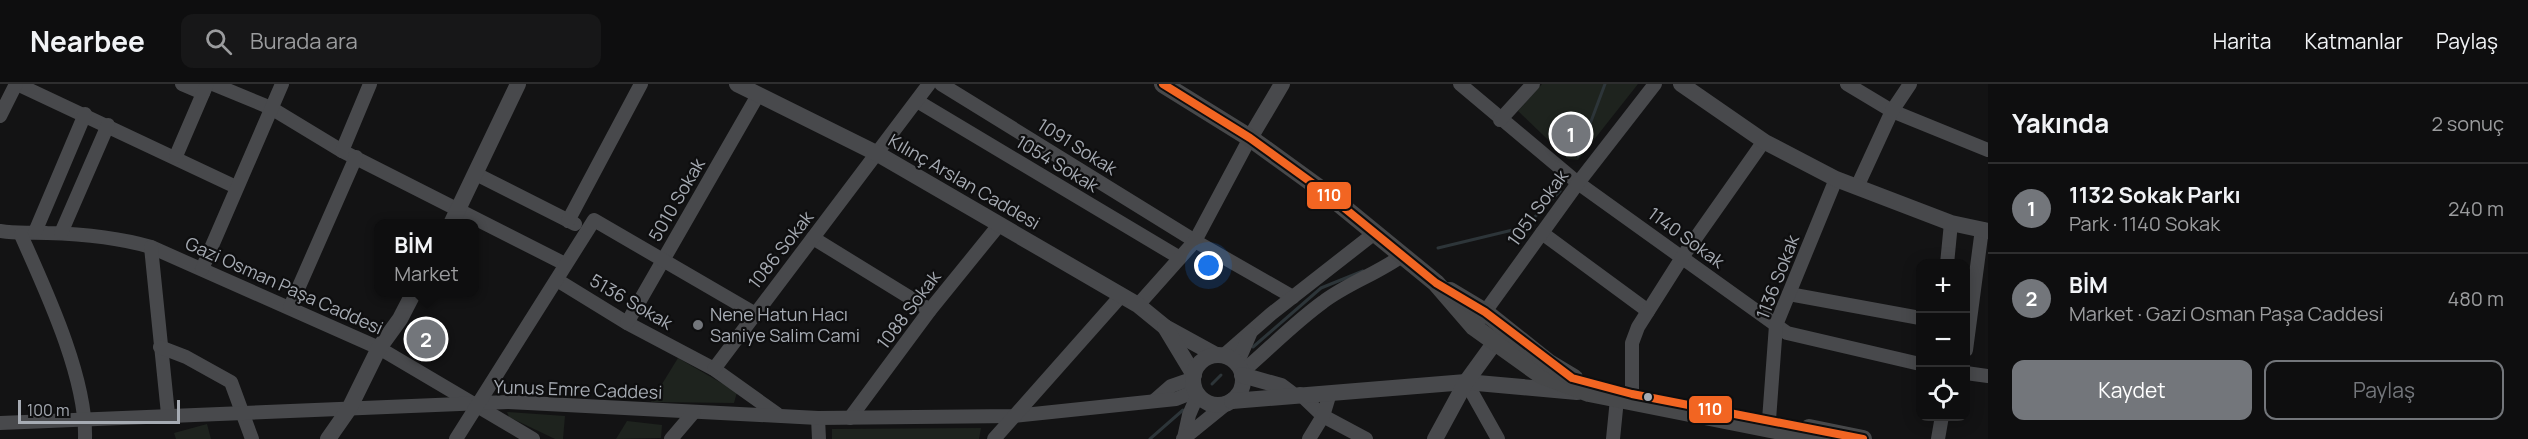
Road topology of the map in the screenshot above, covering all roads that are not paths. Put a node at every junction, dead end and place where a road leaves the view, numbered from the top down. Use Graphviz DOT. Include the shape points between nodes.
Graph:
graph roads {
  1 [pos="182,84"];
  2 [pos="282,84"];
  3 [pos="370,84"];
  4 [pos="518,84"];
  5 [pos="641,84"];
  6 [pos="737,84"];
  7 [pos="941,84"];
  8 [pos="1163,84"];
  9 [pos="1282,84"];
  10 [pos="1460,84"];
  11 [pos="1655,84"];
  12 [pos="1681,84"];
  13 [pos="1846,84"];
  14 [pos="1910,84"];
  15 [pos="12,85"];
  16 [pos="207,87"];
  17 [pos="1524,87"];
  18 [pos="921,90"];
  19 [pos="758,95"];
  20 [pos="271,108"];
  21 [pos="1895,113"];
  22 [pos="85,114"];
  23 [pos="0,116"];
  24 [pos="1500,120"];
  25 [pos="108,125"];
  26 [pos="1250,138"];
  27 [pos="1764,141"];
  28 [pos="1988,150"];
  29 [pos="342,151"];
  30 [pos="878,154"];
  31 [pos="176,156"];
  32 [pos="356,157"];
  33 [pos="476,174"];
  34 [pos="1836,179"];
  35 [pos="1578,183"];
  36 [pos="236,187"];
  37 [pos="1857,187"];
  38 [pos="455,217"];
  39 [pos="568,221"];
  40 [pos="1951,223"];
  41 [pos="999,225"];
  42 [pos="590,226"];
  43 [pos="479,227"];
  44 [pos="1985,230"];
  45 [pos="0,231"];
  46 [pos="1376,232"];
  47 [pos="28,233"];
  48 [pos="61,233"];
  49 [pos="1542,233"];
  50 [pos="813,238"];
  51 [pos="1195,241"];
  52 [pos="151,247"];
  53 [pos="1403,255"];
  54 [pos="1683,256"];
  55 [pos="1180,258"];
  56 [pos="1947,259"];
  57 [pos="663,261"];
  58 [pos="565,264"];
  59 [pos="202,269"];
  60 [pos="557,280"];
  61 [pos="1436,283"];
  62 [pos="1789,294"];
  63 [pos="411,297"];
  64 [pos="1120,297"];
  65 [pos="1293,297"];
  66 [pos="1138,305"];
  67 [pos="290,307"];
  68 [pos="930,310"];
  69 [pos="1648,311"];
  70 [pos="1485,312"];
  71 [pos="754,313"];
  72 [pos="1916,317"];
  73 [pos="1970,320"];
  74 [pos="627,323"];
  75 [pos="1776,326"];
  76 [pos="1165,327"];
  77 [pos="1474,327"];
  78 [pos="1501,335"];
  79 [pos="160,348"];
  80 [pos="378,348"];
  81 [pos="1916,363"];
  82 [pos="1232,364"];
  83 [pos="714,369"];
  84 [pos="1970,374"];
  85 [pos="1988,376"];
  86 [pos="1466,382"];
  87 [pos="1195,385"];
  88 [pos="1330,393"];
  89 [pos="1589,393"];
  90 [pos="1297,395"];
  91 [pos="1626,398"];
  92 [pos="1229,402"];
  93 [pos="478,405"];
  94 [pos="349,409"];
  95 [pos="243,412"];
  96 [pos="694,412"];
  97 [pos="168,414"];
  98 [pos="777,414"];
  99 [pos="1014,416"];
  100 [pos="1323,416"];
  101 [pos="818,418"];
  102 [pos="850,418"];
  103 [pos="86,420"];
  104 [pos="1941,421"];
  105 [pos="0,423"];
  106 [pos="1771,430"];
  107 [pos="85,439"];
  108 [pos="252,439"];
  109 [pos="328,439"];
  110 [pos="456,439"];
  111 [pos="532,439"];
  112 [pos="670,439"];
  113 [pos="820,439"];
  114 [pos="994,439"];
  115 [pos="1183,439"];
  116 [pos="1309,439"];
  117 [pos="1366,439"];
  118 [pos="1435,439"];
  119 [pos="1498,439"];
  120 [pos="1613,439"];
  121 [pos="1821,439"];
  122 [pos="1863,439"];
  123 [pos="1938,439"];
  1 -- 16 [label="street"];
  2 -- 20 [label="street"];
  3 -- 29 [label="street"];
  4 -- 33 [label="street"];
  5 -- 39 [label="street"];
  6 -- 19 [label="street, Kılınç Arslan Caddesi"];
  7 -- 51 [label="street, 1091 Sokak"];
  8 -- 26 [label="main road"];
  9 -- 26 [label="street"];
  10 -- 24 [label="street, 1140 Sokak"];
  11 -- 35 [label="street, 1051 Sokak"];
  12 -- 27 [label="street"];
  13 -- 21 [label="street"];
  14 -- 21 [label="street"];
  15 -- 22 [label="street"];
  15 -- 23 [label="street"];
  16 -- 20 [label="street"];
  16 -- 31 [label="street"];
  17 -- 24 [label="street"];
  18 -- 30 [label="street, 1086 Sokak"];
  18 -- 55 [label="street, 1054 Sokak"];
  19 -- 30 [label="street, Kılınç Arslan Caddesi"];
  19 -- 57 [label="street, 5010 Sokak"];
  20 -- 29 [label="street"];
  20 -- 36 [label="street"];
  21 -- 28 [label="street"];
  21 -- 37 [label="street"];
  22 -- 25 [label="street"];
  22 -- 47 [label="street"];
  24 -- 35 [label="street, 1140 Sokak"];
  25 -- 31 [label="street"];
  25 -- 48 [label="street"];
  26 -- 46 [label="main road"];
  26 -- 51 [label="street"];
  27 -- 34 [label="street"];
  27 -- 54 [label="street"];
  29 -- 32 [label="street"];
  30 -- 41 [label="street, Kılınç Arslan Caddesi"];
  30 -- 50 [label="street, 1086 Sokak"];
  31 -- 36 [label="street"];
  32 -- 38 [label="street"];
  32 -- 67 [label="street"];
  33 -- 38 [label="street"];
  33 -- 39 [label="street"];
  34 -- 37 [label="street"];
  34 -- 62 [label="street, 1136 Sokak"];
  35 -- 49 [label="street, 1051 Sokak"];
  35 -- 54 [label="street, 1140 Sokak"];
  36 -- 59 [label="street"];
  37 -- 40 [label="street"];
  39 -- 42 [label="street"];
  40 -- 44 [label="street"];
  40 -- 56 [label="street"];
  41 -- 64 [label="street, Kılınç Arslan Caddesi"];
  41 -- 68 [label="street, 1088 Sokak"];
  42 -- 57 [label="street"];
  42 -- 58 [label="street"];
  43 -- 58 [label="street"];
  44 -- 73 [label="street"];
  45 -- 47 [label="street, Gazi Osman Paşa Caddesi"];
  46 -- 53 [label="main road"];
  46 -- 65 [label="street"];
  47 -- 48 [label="street, Gazi Osman Paşa Caddesi"];
  47 -- 103 [label="street" via="80,386"];
  48 -- 52 [label="street, Gazi Osman Paşa Caddesi" via="123,238"];
  49 -- 69 [label="street"];
  49 -- 70 [label="street, 1051 Sokak"];
  50 -- 68 [label="street"];
  50 -- 71 [label="street, 1086 Sokak"];
  51 -- 55 [label="street"];
  51 -- 65 [label="street, 1091 Sokak"];
  52 -- 59 [label="street, Gazi Osman Paşa Caddesi"];
  52 -- 79 [label="street"];
  53 -- 61 [label="main road"];
  53 -- 82 [label="street" via="1378,273 1352,282"];
  54 -- 69 [label="street"];
  54 -- 75 [label="street, 1140 Sokak"];
  55 -- 66 [label="street"];
  57 -- 71 [label="street"];
  57 -- 74 [label="street, 5010 Sokak"];
  58 -- 60 [label="street"];
  59 -- 67 [label="street, Gazi Osman Paşa Caddesi"];
  60 -- 74 [label="street, 5136 Sokak"];
  60 -- 93 [label="street"];
  61 -- 70 [label="main road"];
  61 -- 77 [label="main road"];
  62 -- 72 [label="street"];
  62 -- 75 [label="street, 1136 Sokak"];
  63 -- 80 [label="street"];
  64 -- 66 [label="street, Kılınç Arslan Caddesi"];
  64 -- 99 [label="street"];
  65 -- 82 [label="street" via="1250,334"];
  66 -- 76 [label="street, Kılınç Arslan Caddesi"];
  67 -- 80 [label="street, Gazi Osman Paşa Caddesi"];
  68 -- 102 [label="street, 1088 Sokak"];
  69 -- 91 [label="street" via="1632,343"];
  70 -- 77 [label="street, 1051 Sokak"];
  70 -- 78 [label="main road"];
  71 -- 83 [label="street, 1086 Sokak"];
  74 -- 83 [label="street, 5136 Sokak"];
  75 -- 81 [label="street, 1140 Sokak" via="1787,333"];
  75 -- 106 [label="street, 1136 Sokak"];
  76 -- 82 [label="street, Kılınç Arslan Caddesi"];
  76 -- 87 [label="street, Kılınç Arslan Caddesi"];
  77 -- 78 [label="main road"];
  78 -- 86 [label="street"];
  78 -- 89 [label="main road" via="1541,375"];
  78 -- 91 [label="main road" via="1572,378"];
  79 -- 95 [label="street" via="186,357 231,382"];
  79 -- 97 [label="street"];
  80 -- 93 [label="street, Gazi Osman Paşa Caddesi"];
  80 -- 94 [label="street"];
  82 -- 87 [label="street" via="1204,360"];
  82 -- 90 [label="street, Kılınç Arslan Caddesi"];
  82 -- 92 [label="street" via="1241,391"];
  83 -- 98 [label="street, 5136 Sokak"];
  84 -- 85 [label="street"];
  86 -- 88 [label="street, Kılınç Arslan Caddesi"];
  86 -- 89 [label="street, Kılınç Arslan Caddesi"];
  86 -- 118 [label="street"];
  86 -- 119 [label="street"];
  87 -- 92 [label="street" via="1207,403"];
  87 -- 99 [label="street, Yunus Emre Caddesi" via="1171,386 1155,400"];
  87 -- 115 [label="street"];
  88 -- 90 [label="street, Kılınç Arslan Caddesi"];
  88 -- 100 [label="street"];
  89 -- 91 [label="main road"];
  90 -- 92 [label="street, Kılınç Arslan Caddesi"];
  90 -- 100 [label="street"];
  91 -- 106 [label="main road"];
  91 -- 120 [label="street"];
  92 -- 115 [label="street"];
  93 -- 94 [label="street, Yunus Emre Caddesi"];
  93 -- 96 [label="street, Yunus Emre Caddesi" via="508,402"];
  93 -- 110 [label="street"];
  93 -- 111 [label="street, Gazi Osman Paşa Caddesi"];
  94 -- 95 [label="street, Yunus Emre Caddesi"];
  94 -- 109 [label="street"];
  95 -- 97 [label="street, Yunus Emre Caddesi"];
  95 -- 108 [label="street"];
  96 -- 98 [label="street, Yunus Emre Caddesi"];
  96 -- 112 [label="street"];
  97 -- 103 [label="street, Yunus Emre Caddesi"];
  98 -- 101 [label="street, Yunus Emre Caddesi"];
  99 -- 102 [label="street, Yunus Emre Caddesi"];
  99 -- 114 [label="street"];
  100 -- 116 [label="street"];
  100 -- 117 [label="street"];
  101 -- 102 [label="street, Yunus Emre Caddesi"];
  101 -- 113 [label="street"];
  103 -- 105 [label="street, Yunus Emre Caddesi"];
  103 -- 107 [label="street"];
  104 -- 123 [label="street"];
  106 -- 121 [label="main road"];
  106 -- 122 [label="main road"];
}
